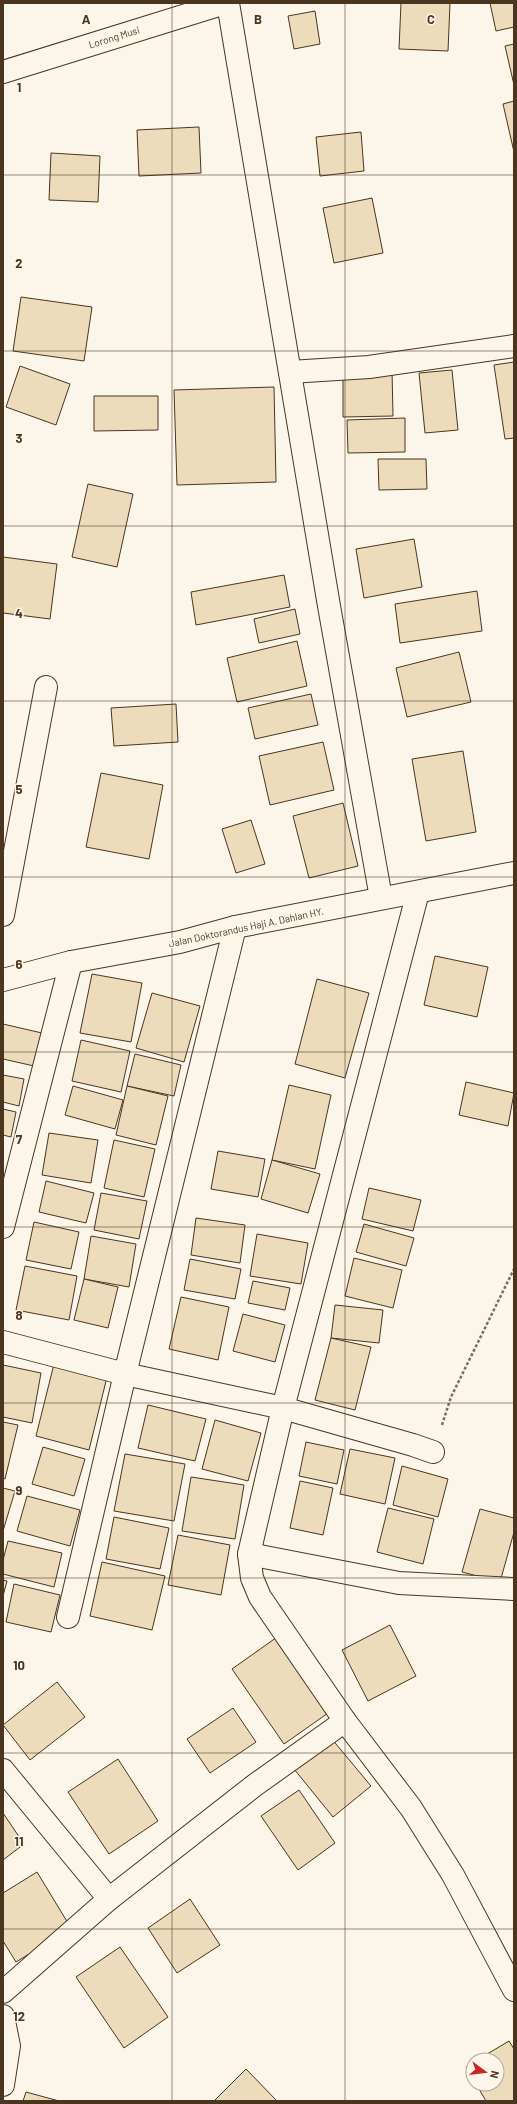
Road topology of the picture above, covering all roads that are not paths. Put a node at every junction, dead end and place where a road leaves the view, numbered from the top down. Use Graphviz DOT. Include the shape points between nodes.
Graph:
graph roads {
  1 [pos="225,3"];
  2 [pos="228,3"];
  3 [pos="3,72"];
  4 [pos="514,346"];
  5 [pos="290,372"];
  6 [pos="46,687"];
  7 [pos="514,873"];
  8 [pos="418,892"];
  9 [pos="381,898"];
  10 [pos="3,915"];
  11 [pos="235,927"];
  12 [pos="71,962"];
  13 [pos="3,980"];
  14 [pos="3,1227"];
  15 [pos="3,1342"];
  16 [pos="125,1374"];
  17 [pos="283,1408"];
  18 [pos="433,1452"];
  19 [pos="249,1554"];
  20 [pos="513,1589"];
  21 [pos="68,1618"];
  22 [pos="345,1721"];
  23 [pos="3,1770"];
  24 [pos="109,1899"];
  25 [pos="514,1990"];
  26 [pos="3,1992"];
  27 [pos="3,2016"];
  28 [pos="3,2085"];
  1 -- 3 [label="street, Lorong Musi"];
  2 -- 5 [label="street"];
  4 -- 5 [label="street" via="369,367"];
  5 -- 9 [label="street"];
  6 -- 10 [label="street"];
  7 -- 8 [label="street, Jalan Doktorandus Haji A. Dahlan HY."];
  8 -- 9 [label="street, Jalan Doktorandus Haji A. Dahlan HY."];
  8 -- 17 [label="street"];
  9 -- 11 [label="street, Jalan Doktorandus Haji A. Dahlan HY."];
  11 -- 12 [label="street, Jalan Doktorandus Haji A. Dahlan HY." via="180,942"];
  11 -- 16 [label="street"];
  12 -- 13 [label="street, Jalan Doktorandus Haji A. Dahlan HY."];
  12 -- 14 [label="street"];
  15 -- 16 [label="street"];
  16 -- 17 [label="street"];
  16 -- 21 [label="street"];
  17 -- 18 [label="street"];
  17 -- 19 [label="street"];
  19 -- 20 [label="street" via="400,1583"];
  19 -- 22 [label="street" via="252,1578 260,1597"];
  22 -- 24 [label="street" via="255,1785"];
  22 -- 25 [label="street" via="411,1808 453,1875"];
  23 -- 24 [label="street"];
  24 -- 26 [label="street"];
  27 -- 28 [label="street" via="9,2046"];
}
